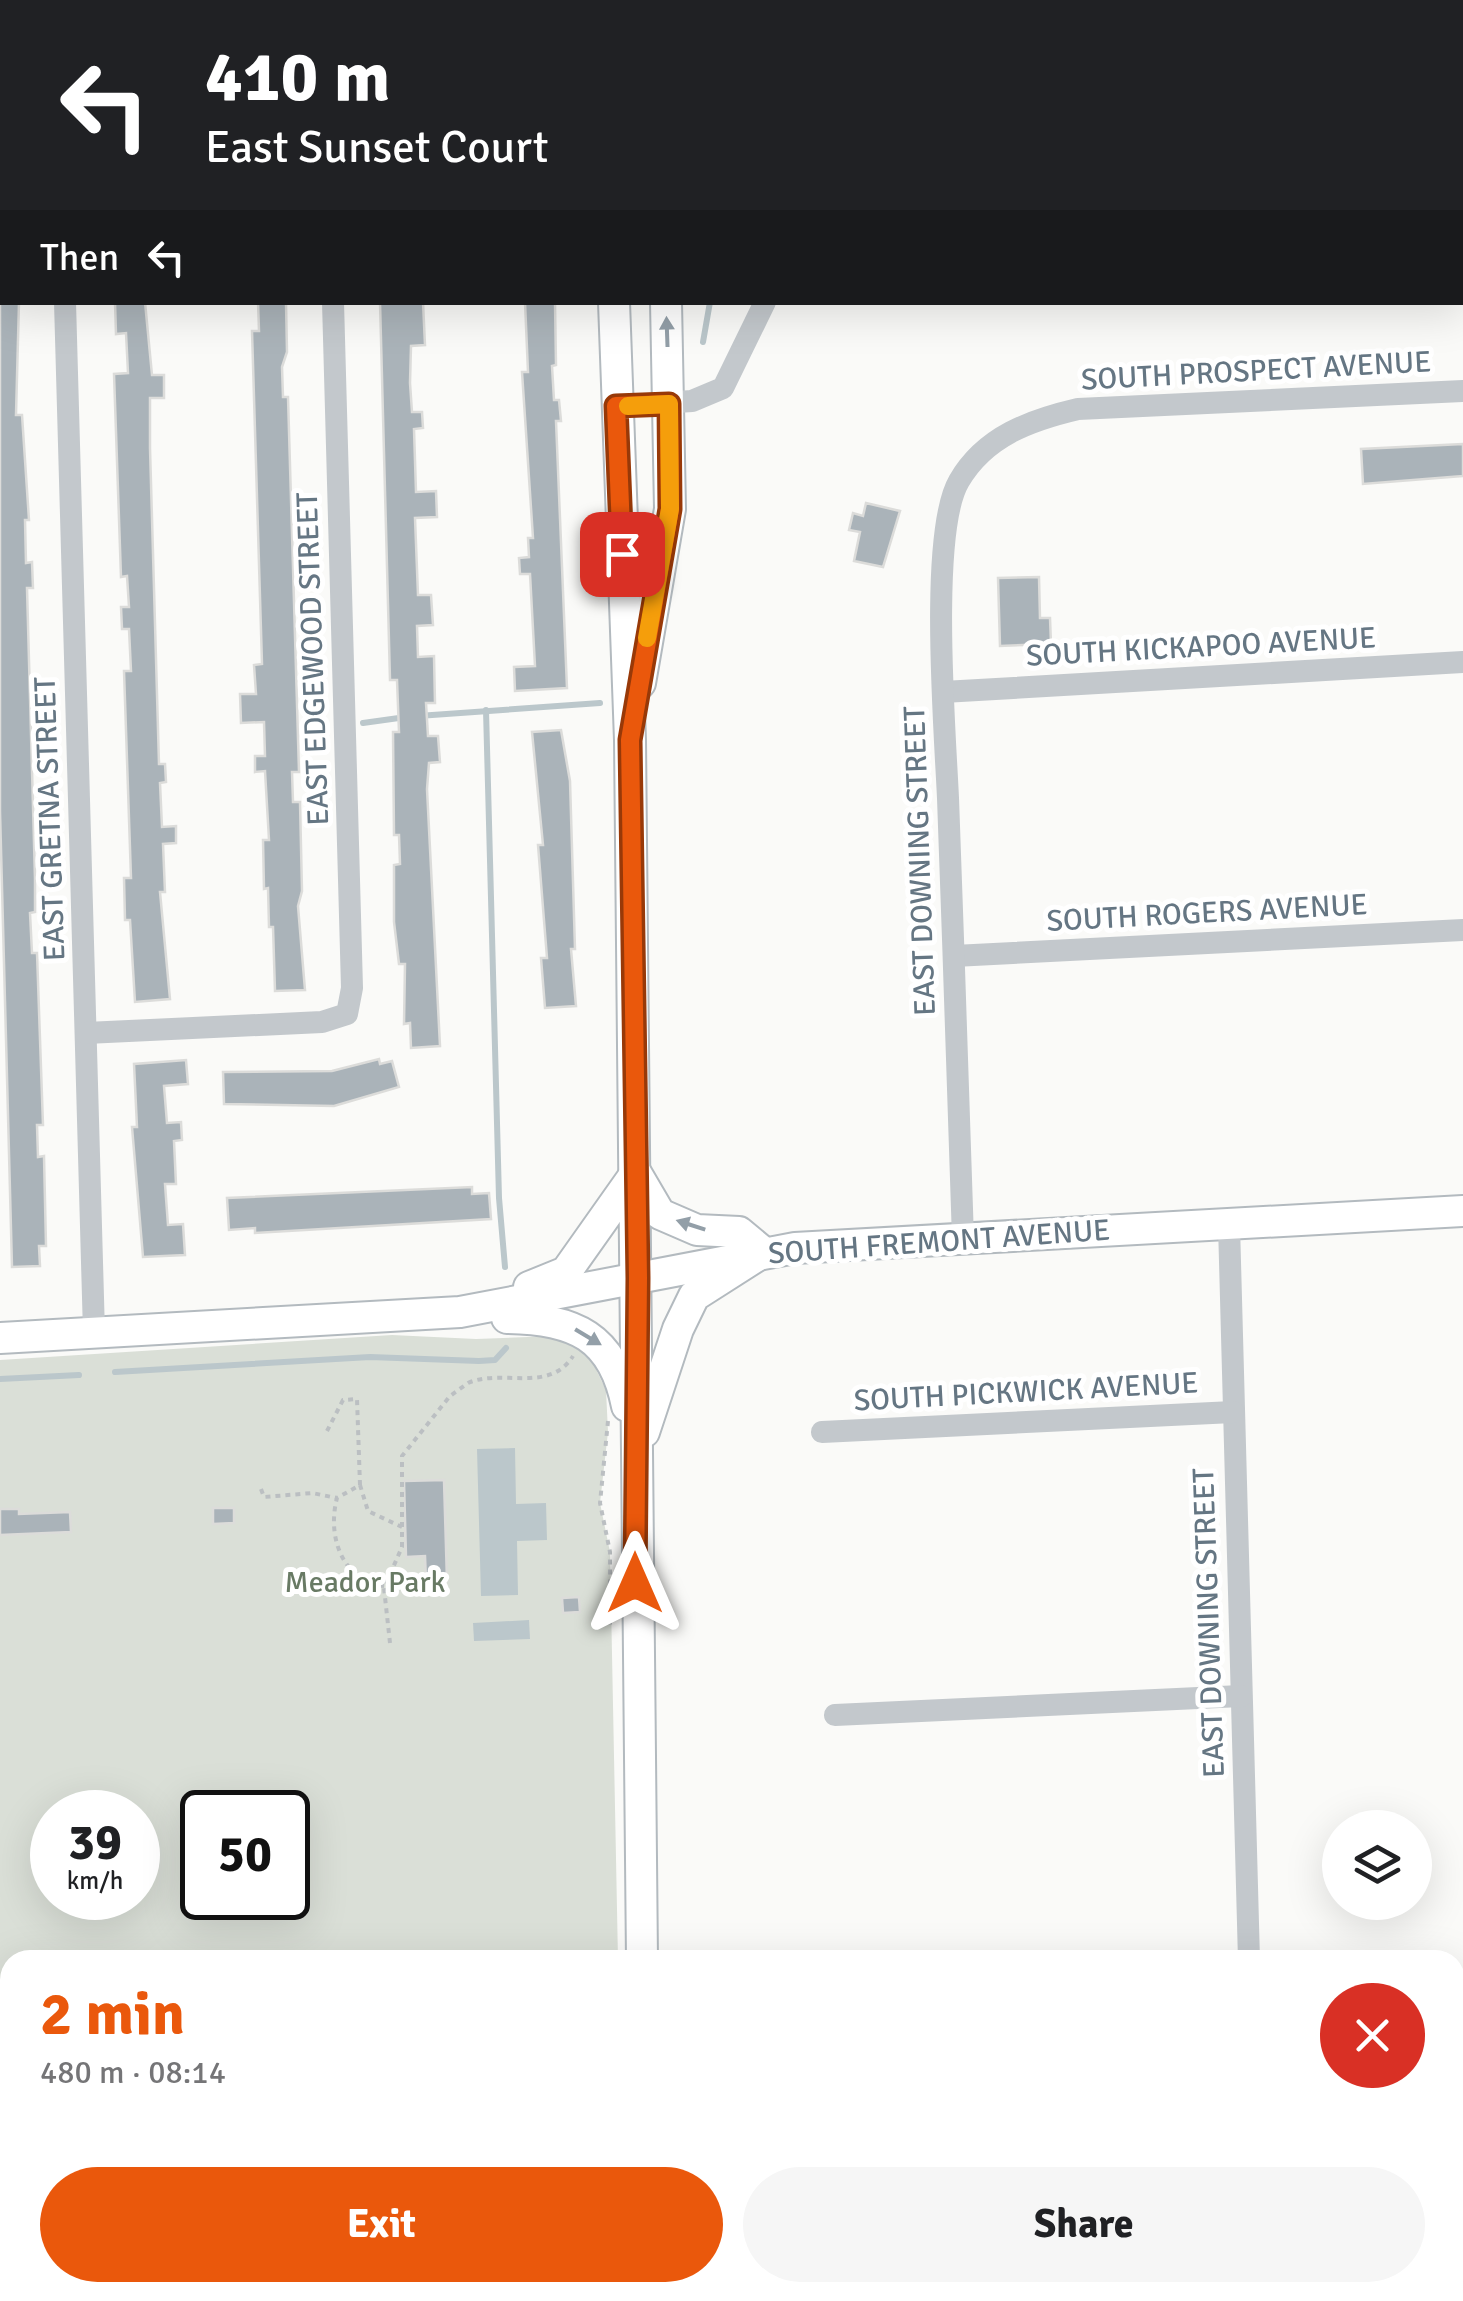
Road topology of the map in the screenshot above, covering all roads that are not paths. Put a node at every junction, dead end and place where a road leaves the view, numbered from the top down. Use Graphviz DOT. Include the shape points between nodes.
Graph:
graph roads {
  1 [pos="65,305"];
  2 [pos="334,305"];
  3 [pos="614,305"];
  4 [pos="666,305"];
  5 [pos="764,305"];
  6 [pos="1463,391"];
  7 [pos="669,404"];
  8 [pos="616,406"];
  9 [pos="958,482"];
  10 [pos="1463,662"];
  11 [pos="944,692"];
  12 [pos="630,740"];
  13 [pos="1463,930"];
  14 [pos="954,956"];
  15 [pos="86,1033"];
  16 [pos="636,1173"];
  17 [pos="1463,1212"];
  18 [pos="1229,1225"];
  19 [pos="963,1239"];
  20 [pos="763,1252"];
  21 [pos="638,1278"];
  22 [pos="460,1312"];
  23 [pos="94,1333"];
  24 [pos="0,1338"];
  25 [pos="1234,1412"];
  26 [pos="822,1432"];
  27 [pos="636,1454"];
  28 [pos="1240,1696"];
  29 [pos="835,1715"];
  30 [pos="642,1950"];
  31 [pos="1250,1950"];
  1 -- 15 [label="street, EAST GRETNA STREET"];
  2 -- 15 [label="street, EAST EDGEWOOD STREET" via="352,988 347,1014 322,1022"];
  3 -- 8 [label="main road"];
  7 -- 4 [label="main road, one-way"];
  5 -- 7 [label="street" via="723,388"];
  6 -- 9 [label="street, SOUTH PROSPECT AVENUE" via="1078,409 994,440"];
  7 -- 8 [label="street"];
  7 -- 12 [label="main road" via="670,509"];
  8 -- 12 [label="main road"];
  9 -- 11 [label="street, EAST DOWNING STREET" via="943,540"];
  10 -- 11 [label="street, SOUTH KICKAPOO AVENUE"];
  11 -- 14 [label="street, EAST DOWNING STREET"];
  12 -- 16 [label="main road"];
  13 -- 14 [label="street, SOUTH ROGERS AVENUE"];
  14 -- 19 [label="street, EAST DOWNING STREET"];
  15 -- 23 [label="street, EAST GRETNA STREET"];
  20 -- 16 [label="main road, one-way" via="738,1232 697,1230 660,1214"];
  16 -- 21 [label="main road"];
  16 -- 22 [label="main road" via="566,1272"];
  17 -- 18 [label="main road, SOUTH FREMONT AVENUE"];
  18 -- 19 [label="main road, SOUTH FREMONT AVENUE"];
  18 -- 25 [label="street, EAST DOWNING STREET"];
  19 -- 20 [label="main road, SOUTH FREMONT AVENUE"];
  20 -- 21 [label="main road, SOUTH FREMONT AVENUE"];
  20 -- 27 [label="main road" via="694,1296"];
  21 -- 22 [label="main road, SOUTH FREMONT AVENUE"];
  21 -- 27 [label="main road"];
  22 -- 23 [label="main road, SOUTH FREMONT AVENUE"];
  22 -- 27 [label="main road, one-way" via="544,1319 603,1346 620,1374"];
  23 -- 24 [label="main road, SOUTH FREMONT AVENUE"];
  25 -- 26 [label="street, SOUTH PICKWICK AVENUE"];
  25 -- 28 [label="street, EAST DOWNING STREET"];
  27 -- 30 [label="main road"];
  28 -- 29 [label="street"];
  28 -- 31 [label="street, EAST DOWNING STREET"];
}
